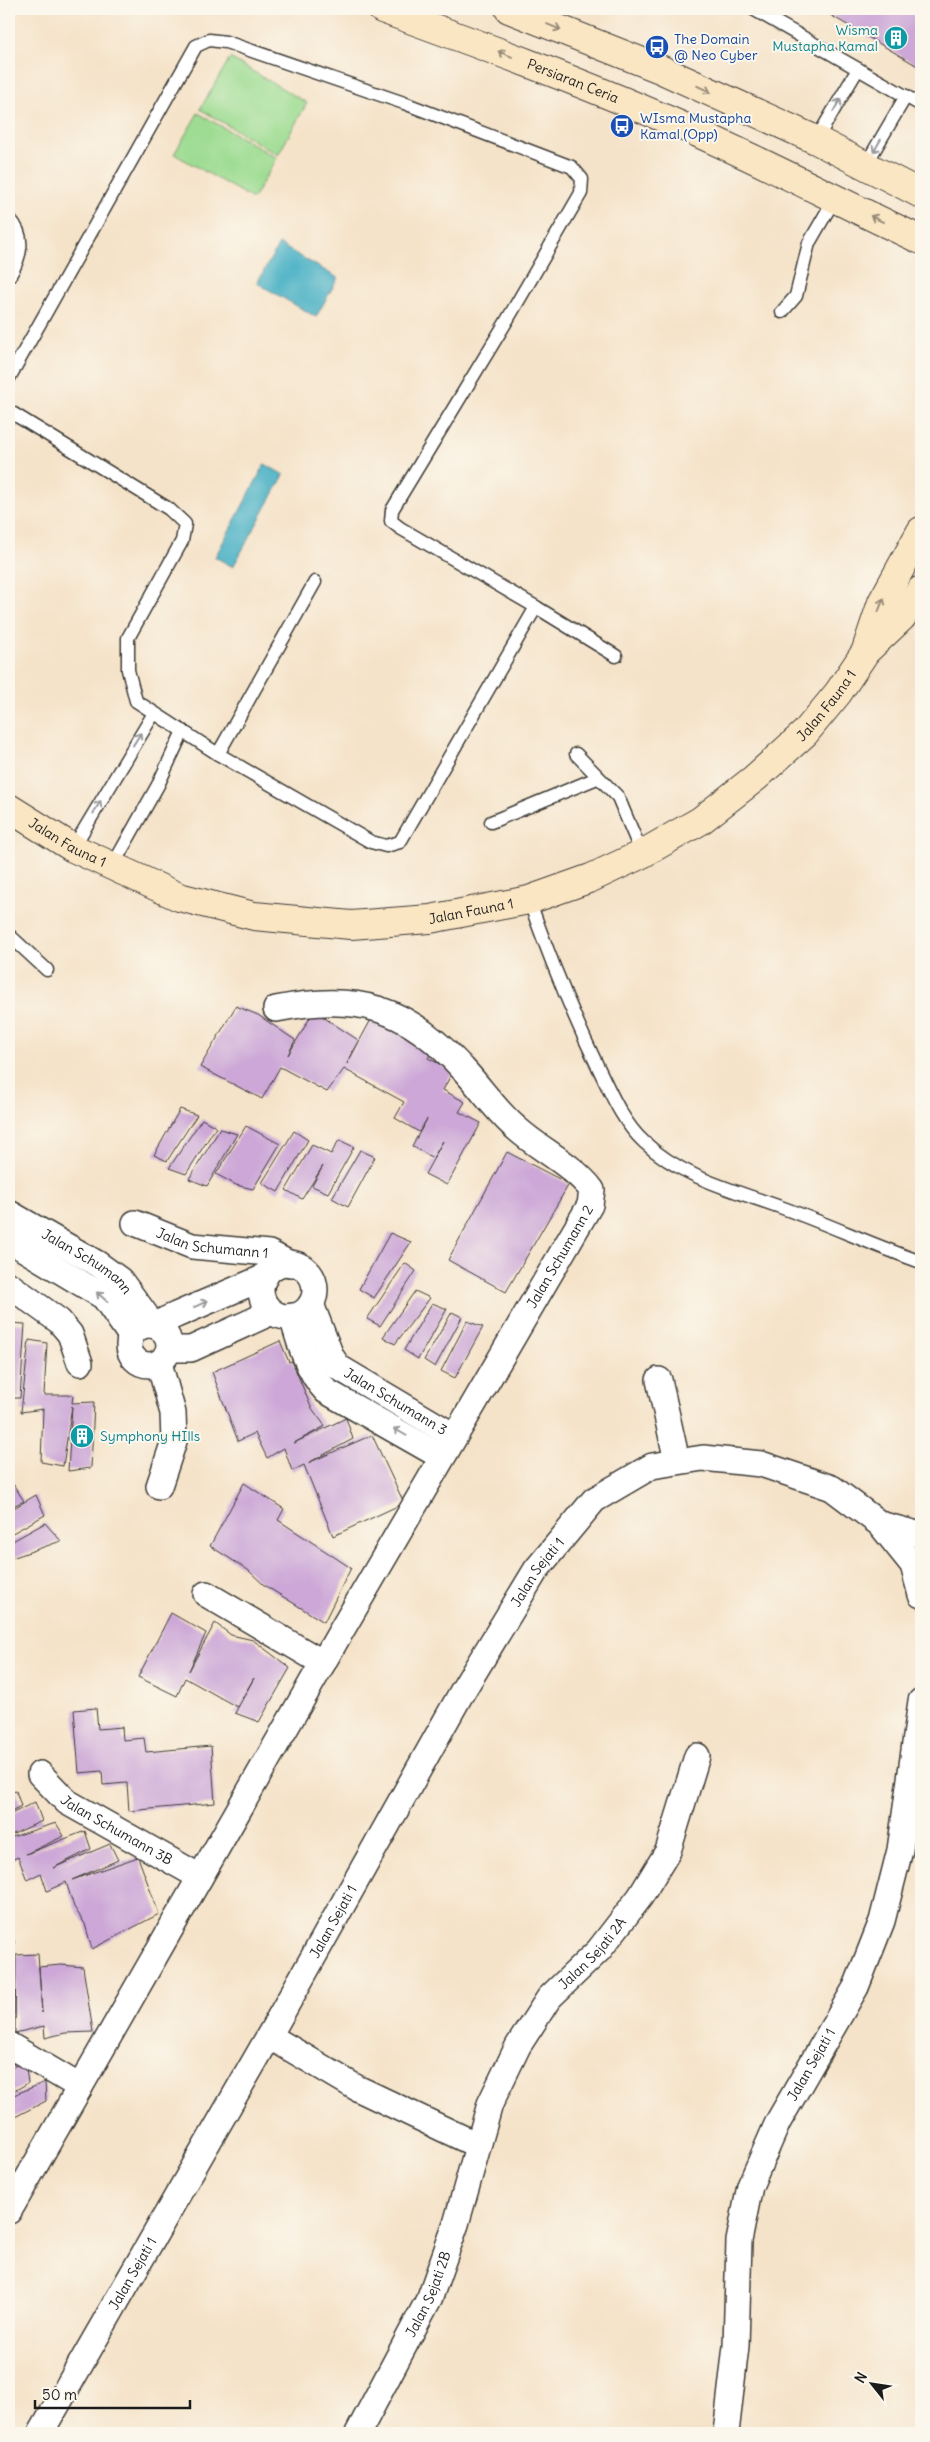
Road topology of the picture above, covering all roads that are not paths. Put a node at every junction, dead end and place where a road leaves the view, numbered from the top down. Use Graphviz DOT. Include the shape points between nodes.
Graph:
graph roads {
  1 [pos="382,9"];
  2 [pos="509,9"];
  3 [pos="753,9"];
  4 [pos="858,69"];
  5 [pos="906,96"];
  6 [pos="921,105"];
  7 [pos="816,140"];
  8 [pos="865,166"];
  9 [pos="921,194"];
  10 [pos="835,198"];
  11 [pos="9,218"];
  12 [pos="921,240"];
  13 [pos="9,277"];
  14 [pos="782,312"];
  15 [pos="9,378"];
  16 [pos="9,411"];
  17 [pos="921,531"];
  18 [pos="315,582"];
  19 [pos="921,590"];
  20 [pos="536,607"];
  21 [pos="866,651"];
  22 [pos="616,656"];
  23 [pos="154,713"];
  24 [pos="184,731"];
  25 [pos="218,754"];
  26 [pos="576,754"];
  27 [pos="597,778"];
  28 [pos="9,808"];
  29 [pos="491,822"];
  30 [pos="73,848"];
  31 [pos="642,854"];
  32 [pos="112,867"];
  33 [pos="529,900"];
  34 [pos="9,935"];
  35 [pos="47,970"];
  36 [pos="276,1009"];
  37 [pos="9,1213"];
  38 [pos="135,1223"];
  39 [pos="9,1240"];
  40 [pos="921,1262"];
  41 [pos="290,1264"];
  42 [pos="265,1277"];
  43 [pos="9,1285"];
  44 [pos="292,1311"];
  45 [pos="154,1340"];
  46 [pos="80,1363"];
  47 [pos="338,1367"];
  48 [pos="659,1380"];
  49 [pos="326,1391"];
  50 [pos="448,1446"];
  51 [pos="677,1461"];
  52 [pos="159,1486"];
  53 [pos="880,1524"];
  54 [pos="921,1535"];
  55 [pos="206,1594"];
  56 [pos="921,1595"];
  57 [pos="323,1663"];
  58 [pos="921,1701"];
  59 [pos="696,1756"];
  60 [pos="40,1774"];
  61 [pos="200,1877"];
  62 [pos="269,2036"];
  63 [pos="9,2045"];
  64 [pos="80,2087"];
  65 [pos="477,2145"];
  66 [pos="9,2211"];
  67 [pos="41,2433"];
  68 [pos="358,2433"];
  69 [pos="726,2433"];
  10 -- 1 [label="street, Persiaran Ceria, one-way" via="675,123 496,50"];
  2 -- 7 [label="street, one-way" via="660,69"];
  3 -- 4 [label="lane"];
  4 -- 5 [label="lane"];
  7 -- 4 [label="lane, one-way"];
  5 -- 6 [label="lane"];
  5 -- 8 [label="lane, one-way"];
  7 -- 8 [label="street"];
  8 -- 9 [label="street"];
  12 -- 10 [label="street, Persiaran Ceria, one-way"];
  10 -- 14 [label="lane" via="809,243 796,296"];
  11 -- 13 [label="lane" via="22,246"];
  15 -- 20 [label="lane" via="196,46 209,40 226,42 404,103 572,167 582,179 581,193 392,510 390,521"];
  16 -- 23 [label="lane" via="169,509 185,524 182,541 128,638 128,670 136,701"];
  21 -- 17 [label="street, Jalan Fauna 1, one-way" via="882,602"];
  18 -- 25 [label="lane"];
  19 -- 21 [label="street, Jalan Fauna 1" via="902,617"];
  20 -- 22 [label="lane"];
  20 -- 25 [label="lane" via="400,842 386,846 371,842"];
  21 -- 31 [label="street, Jalan Fauna 1" via="838,693 805,733 700,821"];
  23 -- 24 [label="lane"];
  30 -- 23 [label="lane, one-way"];
  24 -- 25 [label="lane"];
  24 -- 32 [label="lane"];
  26 -- 27 [label="lane"];
  27 -- 29 [label="lane"];
  27 -- 31 [label="lane" via="618,797"];
  28 -- 30 [label="street, Jalan Fauna 1"];
  30 -- 32 [label="street, Jalan Fauna 1"];
  31 -- 33 [label="street, Jalan Fauna 1" via="591,878"];
  32 -- 33 [label="street, Jalan Fauna 1" via="179,897 254,916 351,925 430,919"];
  33 -- 40 [label="lane" via="550,959 592,1055 616,1105 644,1141 674,1164 712,1185 783,1208"];
  34 -- 35 [label="lane"];
  36 -- 50 [label="street, Jalan Schumann 2" via="310,1002 356,1003 380,1009 415,1026 463,1068 517,1130 583,1178 592,1190 590,1205"];
  37 -- 45 [label="street, Jalan Schumann" via="120,1280 145,1314"];
  38 -- 41 [label="street, Jalan Schumann 1" via="192,1246 269,1253"];
  45 -- 39 [label="street, Jalan Schumann, one-way" via="104,1297"];
  41 -- 42 [label="street" via="278,1265"];
  41 -- 44 [label="street" via="303,1267 314,1281 316,1290"];
  42 -- 44 [label="street" via="261,1291 263,1299"];
  45 -- 42 [label="street, one-way" via="165,1320"];
  43 -- 46 [label="street" via="59,1321 70,1334"];
  44 -- 45 [label="street" via="191,1349"];
  44 -- 47 [label="street, Jalan Schumann 3"];
  44 -- 49 [label="street, Jalan Schumann 3" via="311,1370"];
  45 -- 52 [label="street, Jalan Schumann" via="173,1413 174,1442"];
  47 -- 49 [label="street, Jalan Schumann 3"];
  47 -- 50 [label="street, Jalan Schumann 3"];
  48 -- 51 [label="street"];
  50 -- 49 [label="street, Jalan Schumann 3, one-way"];
  50 -- 57 [label="street"];
  51 -- 53 [label="street, Jalan Sejati 1" via="703,1458 761,1464 832,1488"];
  51 -- 62 [label="street, Jalan Sejati 1" via="652,1466 594,1500 536,1570 462,1692"];
  53 -- 54 [label="street"];
  53 -- 56 [label="street, Jalan Sejati 1" via="913,1565"];
  55 -- 57 [label="street"];
  57 -- 61 [label="street"];
  58 -- 69 [label="street, Jalan Sejati 1" via="900,1850 882,1921 856,1987 778,2122 750,2186 739,2241 736,2346"];
  59 -- 65 [label="street, Jalan Sejati 2A" via="668,1852 640,1897 599,1950 549,1998 518,2046 490,2104"];
  60 -- 61 [label="street, Jalan Schumann 3B" via="67,1802"];
  61 -- 64 [label="street"];
  62 -- 65 [label="street" via="357,2088"];
  62 -- 67 [label="street, Jalan Sejati 1"];
  63 -- 64 [label="street"];
  64 -- 66 [label="street"];
  65 -- 68 [label="street, Jalan Sejati 2B" via="456,2224 430,2297"];
}
